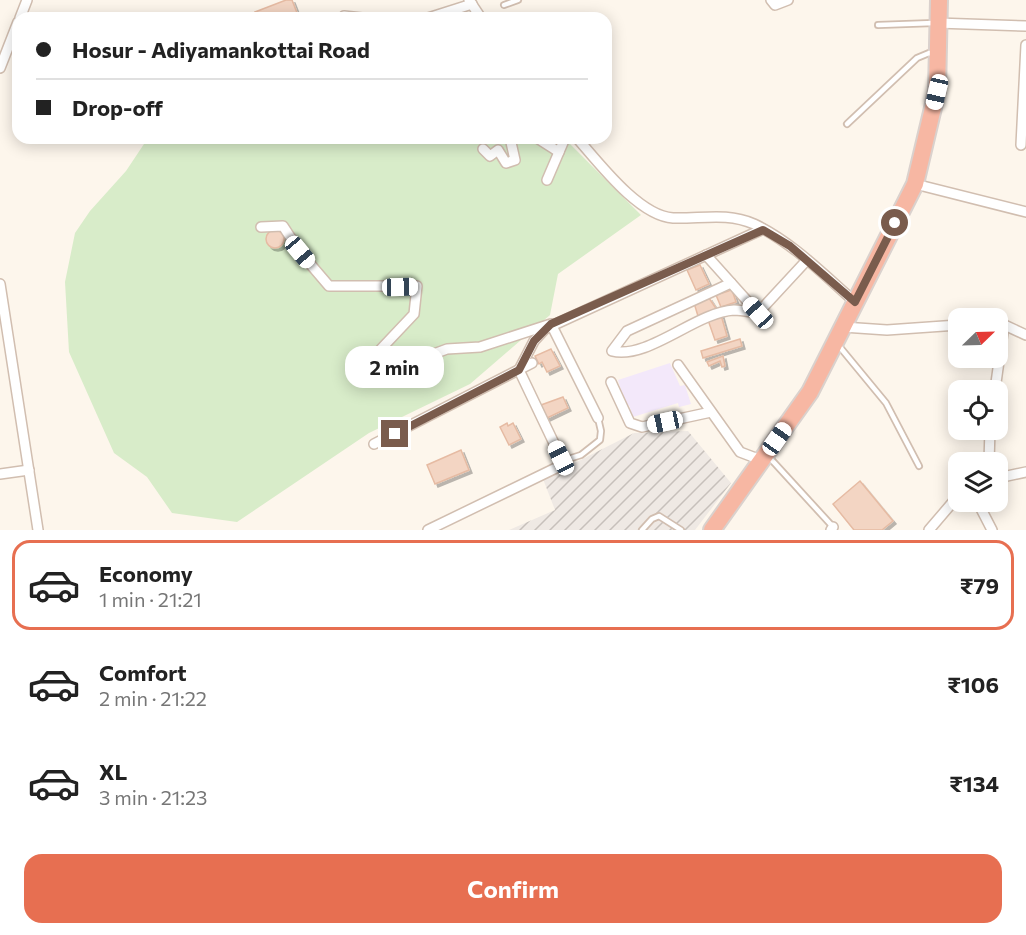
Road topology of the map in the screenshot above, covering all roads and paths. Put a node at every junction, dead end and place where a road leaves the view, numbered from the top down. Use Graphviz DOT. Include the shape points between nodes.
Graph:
graph roads {
  1 [pos="518,0"];
  2 [pos="771,0"];
  3 [pos="788,0"];
  4 [pos="939,0"];
  5 [pos="470,2"];
  6 [pos="504,5"];
  7 [pos="456,12"];
  8 [pos="937,23"];
  9 [pos="878,25"];
  10 [pos="1026,26"];
  11 [pos="12,38"];
  12 [pos="1026,45"];
  13 [pos="937,54"];
  14 [pos="0,68"];
  15 [pos="847,124"];
  16 [pos="511,144"];
  17 [pos="546,144"];
  18 [pos="562,144"];
  19 [pos="583,144"];
  20 [pos="1021,145"];
  21 [pos="483,149"];
  22 [pos="559,152"];
  23 [pos="547,180"];
  24 [pos="915,184"];
  25 [pos="1026,212"];
  26 [pos="261,227"];
  27 [pos="763,230"];
  28 [pos="706,255"];
  29 [pos="807,260"];
  30 [pos="731,283"];
  31 [pos="0,284"];
  32 [pos="855,302"];
  33 [pos="758,313"];
  34 [pos="551,324"];
  35 [pos="948,326"];
  36 [pos="1008,327"];
  37 [pos="839,335"];
  38 [pos="1026,335"];
  39 [pos="532,363"];
  40 [pos="678,365"];
  41 [pos="519,370"];
  42 [pos="611,382"];
  43 [pos="711,412"];
  44 [pos="598,418"];
  45 [pos="374,444"];
  46 [pos="763,457"];
  47 [pos="562,461"];
  48 [pos="919,466"];
  49 [pos="29,470"];
  50 [pos="1026,472"];
  51 [pos="0,474"];
  52 [pos="1008,476"];
  53 [pos="948,508"];
  54 [pos="983,512"];
  55 [pos="833,529"];
  56 [pos="38,530"];
  57 [pos="428,530"];
  58 [pos="642,530"];
  59 [pos="681,530"];
  60 [pos="712,530"];
  61 [pos="929,530"];
  62 [pos="992,530"];
  1 -- 6 [label="lane"];
  2 -- 3 [label="street" via="776,5"];
  4 -- 8 [label="highway"];
  5 -- 7 [label="street"];
  8 -- 9 [label="lane"];
  8 -- 10 [label="street"];
  8 -- 13 [label="highway"];
  11 -- 14 [label="street"];
  12 -- 20 [label="street"];
  13 -- 15 [label="lane" via="917,58"];
  13 -- 24 [label="highway" via="937,92"];
  16 -- 21 [label="street" via="515,160 506,163 498,150 490,156"];
  17 -- 22 [label="street"];
  18 -- 22 [label="street"];
  19 -- 27 [label="street" via="649,212 674,218 722,215"];
  22 -- 23 [label="street"];
  24 -- 25 [label="street"];
  24 -- 32 [label="highway"];
  26 -- 34 [label="street" via="283,226 329,286 417,286 414,314 380,350 391,370 447,349 480,347"];
  27 -- 28 [label="street"];
  27 -- 29 [label="street"];
  28 -- 30 [label="street"];
  28 -- 34 [label="street"];
  29 -- 32 [label="street"];
  29 -- 33 [label="street"];
  30 -- 33 [label="street"];
  30 -- 33 [label="street" via="627,330 612,351 644,346 734,310"];
  31 -- 49 [label="street"];
  32 -- 37 [label="highway"];
  34 -- 41 [label="street" via="534,341"];
  34 -- 44 [label="street"];
  35 -- 37 [label="street"];
  36 -- 38 [label="street"];
  37 -- 46 [label="highway" via="810,392"];
  37 -- 48 [label="lane" via="886,403"];
  39 -- 41 [label="street"];
  40 -- 43 [label="street"];
  41 -- 45 [label="street"];
  41 -- 47 [label="street"];
  42 -- 43 [label="street" via="630,423 642,427"];
  43 -- 46 [label="street" via="740,452"];
  44 -- 47 [label="lane" via="600,440 581,455"];
  46 -- 55 [label="lane"];
  46 -- 60 [label="highway"];
  47 -- 57 [label="street" via="559,468"];
  49 -- 51 [label="street"];
  49 -- 56 [label="street"];
  50 -- 52 [label="street"];
  53 -- 61 [label="street"];
  54 -- 62 [label="street"];
  58 -- 59 [label="lane" via="659,516"];
}
